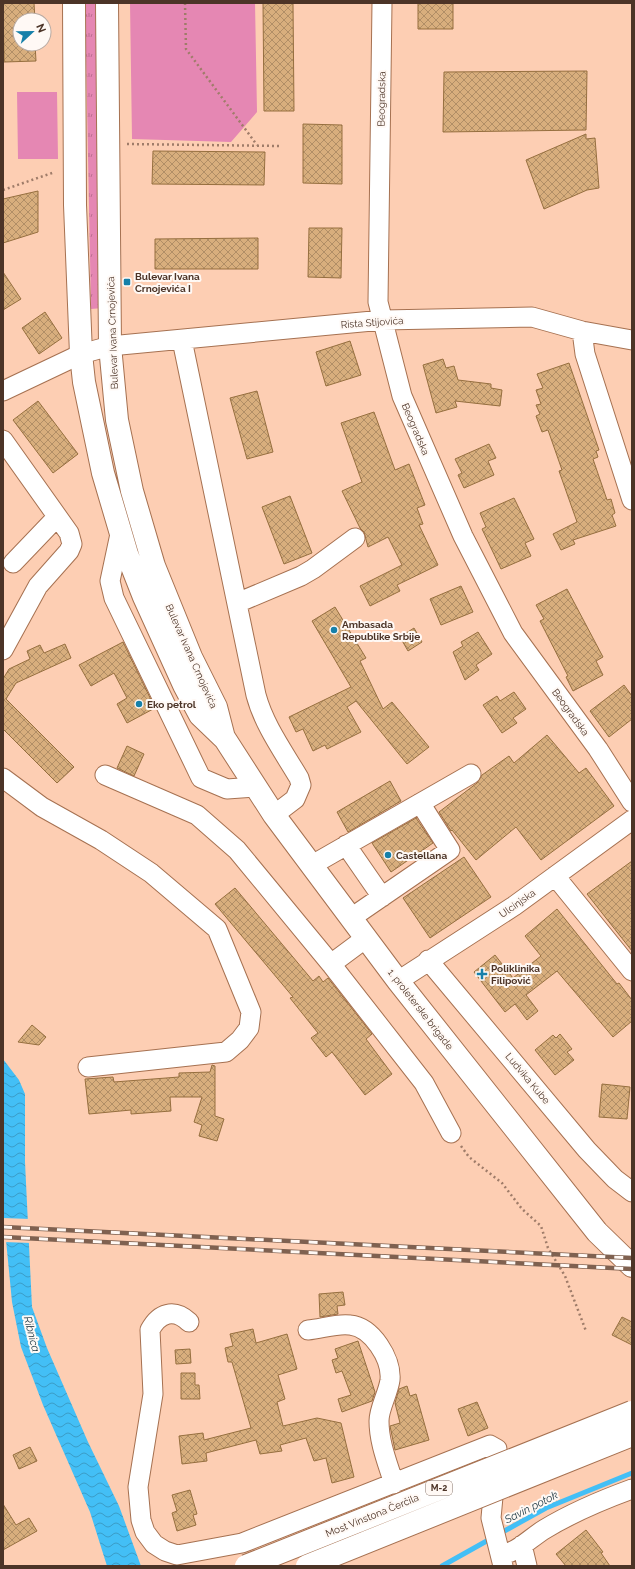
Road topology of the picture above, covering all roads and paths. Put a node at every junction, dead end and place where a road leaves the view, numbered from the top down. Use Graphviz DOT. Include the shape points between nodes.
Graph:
graph roads {
  1 [pos="74,3"];
  2 [pos="107,3"];
  3 [pos="185,3"];
  4 [pos="382,3"];
  5 [pos="127,144"];
  6 [pos="257,145"];
  7 [pos="280,146"];
  8 [pos="62,170"];
  9 [pos="3,190"];
  10 [pos="383,320"];
  11 [pos="582,331"];
  12 [pos="182,340"];
  13 [pos="632,340"];
  14 [pos="110,346"];
  15 [pos="81,354"];
  16 [pos="3,391"];
  17 [pos="3,440"];
  18 [pos="632,500"];
  19 [pos="57,517"];
  20 [pos="120,534"];
  21 [pos="355,538"];
  22 [pos="13,563"];
  23 [pos="237,603"];
  24 [pos="3,650"];
  25 [pos="225,740"];
  26 [pos="471,774"];
  27 [pos="105,775"];
  28 [pos="3,778"];
  29 [pos="255,787"];
  30 [pos="632,802"];
  31 [pos="420,803"];
  32 [pos="274,814"];
  33 [pos="632,820"];
  34 [pos="346,845"];
  35 [pos="312,865"];
  36 [pos="555,876"];
  37 [pos="382,897"];
  38 [pos="351,918"];
  39 [pos="366,938"];
  40 [pos="428,960"];
  41 [pos="331,964"];
  42 [pos="632,971"];
  43 [pos="398,981"];
  44 [pos="88,1068"];
  45 [pos="451,1133"];
  46 [pos="632,1192"];
  47 [pos="632,1266"];
  48 [pos="189,1322"];
  49 [pos="308,1330"];
  50 [pos="586,1331"];
  51 [pos="632,1412"];
  52 [pos="632,1435"];
  53 [pos="394,1484"];
  54 [pos="632,1488"];
  55 [pos="522,1545"];
  56 [pos="500,1554"];
  57 [pos="246,1566"];
  58 [pos="307,1566"];
  59 [pos="527,1566"];
  1 -- 15 [label="main road, Bulevar Ivana Crnojevića" via="75,205"];
  2 -- 14 [label="main road, Bulevar Ivana Crnojevića"];
  3 -- 6 [label="path" via="186,49"];
  4 -- 10 [label="street, Beogradska" via="378,302"];
  5 -- 6 [label="path"];
  6 -- 7 [label="path"];
  8 -- 9 [label="path"];
  10 -- 11 [label="street, Rista Stijovića" via="532,316"];
  10 -- 12 [label="street, Rista Stijovića"];
  10 -- 30 [label="street, Beogradska" via="402,396 466,543 513,633 598,749"];
  11 -- 13 [label="street, Rista Stijovića"];
  11 -- 18 [label="street" via="585,354"];
  12 -- 14 [label="street, Rista Stijovića"];
  12 -- 23 [label="street"];
  14 -- 15 [label="street, Rista Stijovića"];
  14 -- 25 [label="main road, Bulevar Ivana Crnojevića" via="117,420 142,530 169,606 216,707"];
  15 -- 16 [label="street, Rista Stijovića"];
  15 -- 20 [label="main road, Bulevar Ivana Crnojevića" via="103,473"];
  17 -- 19 [label="street"];
  19 -- 22 [label="street"];
  19 -- 24 [label="street" via="69,533 71,547 38,586"];
  20 -- 25 [label="main road, Bulevar Ivana Crnojevića" via="144,597 184,685 200,715"];
  20 -- 29 [label="street" via="110,581 114,598 201,778 227,789"];
  21 -- 23 [label="street" via="301,576"];
  23 -- 32 [label="street" via="260,710 301,785 295,799"];
  25 -- 29 [label="main road, 1. proleterske brigade"];
  26 -- 31 [label="street"];
  27 -- 41 [label="street" via="197,816 237,850"];
  28 -- 44 [label="street" via="42,807 101,840 151,873 217,929 251,1012 249,1028 226,1052"];
  29 -- 32 [label="main road, 1. proleterske brigade"];
  31 -- 34 [label="street"];
  31 -- 37 [label="street" via="450,850"];
  32 -- 35 [label="main road, 1. proleterske brigade"];
  33 -- 36 [label="street, Ulcinjska"];
  34 -- 35 [label="street"];
  34 -- 37 [label="street"];
  35 -- 38 [label="main road, 1. proleterske brigade"];
  36 -- 40 [label="street, Ulcinjska" via="514,906"];
  36 -- 42 [label="street"];
  37 -- 38 [label="street"];
  38 -- 39 [label="main road, 1. proleterske brigade"];
  39 -- 41 [label="street"];
  39 -- 43 [label="main road, 1. proleterske brigade"];
  40 -- 43 [label="street, Ulcinjska"];
  40 -- 46 [label="street, Ludvika Kube" via="587,1150"];
  41 -- 45 [label="street" via="424,1083"];
  43 -- 47 [label="main road, 1. proleterske brigade" via="597,1232"];
  45 -- 50 [label="path" via="469,1157 502,1183 522,1209 541,1226 548,1248 565,1276"];
  48 -- 53 [label="street" via="174,1314 163,1315 155,1321 150,1330 153,1394 138,1487 141,1520 145,1532 154,1544 177,1555 242,1543"];
  49 -- 53 [label="street" via="349,1325 360,1327 369,1334 385,1356 390,1380 379,1420 381,1443"];
  51 -- 57 [label="main road, Most Vinstona Čerčila / M-2, bridge"];
  52 -- 58 [label="main road, M-2, bridge"];
  53 -- 56 [label="street" via="486,1446 493,1446 497,1454 491,1518"];
  54 -- 55 [label="street" via="544,1529"];
  55 -- 56 [label="street" via="511,1552"];
  55 -- 59 [label="street"];
}
